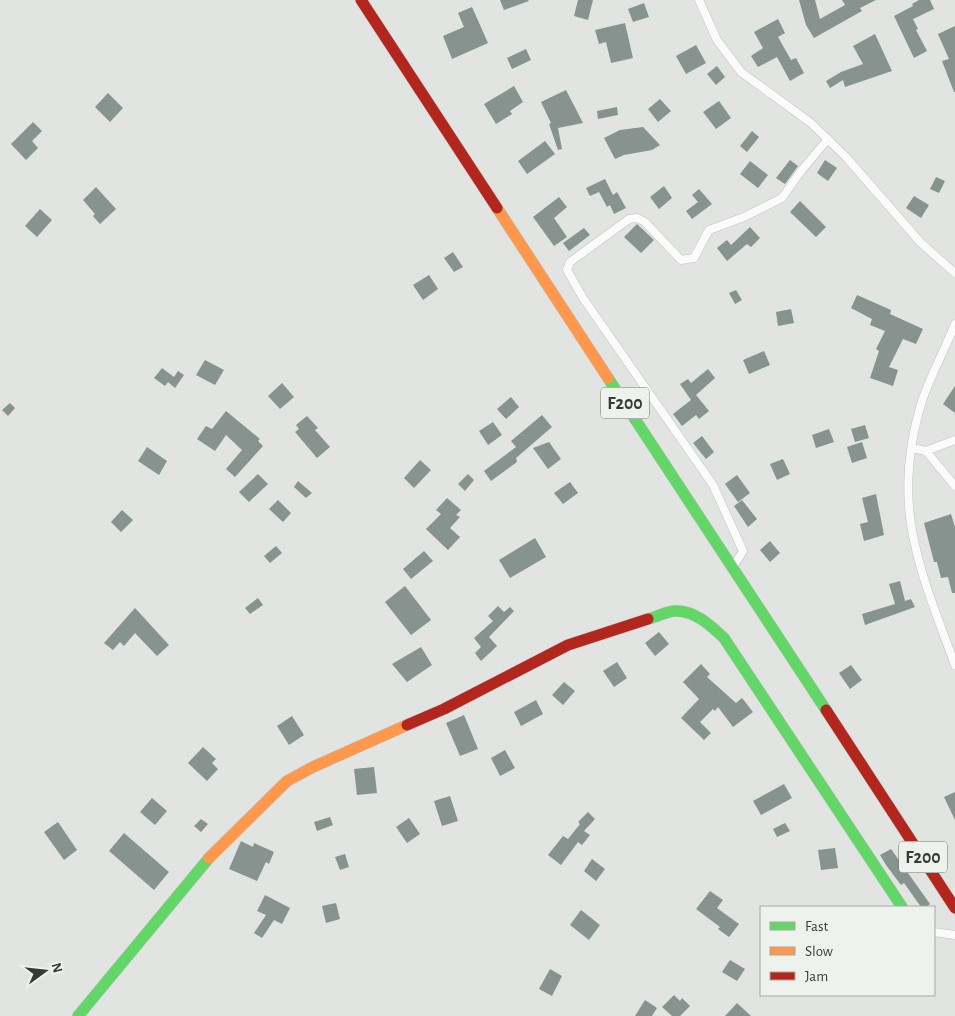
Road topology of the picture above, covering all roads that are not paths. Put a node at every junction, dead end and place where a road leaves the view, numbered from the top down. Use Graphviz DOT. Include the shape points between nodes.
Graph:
graph roads {
  1 [pos="361,0"];
  2 [pos="699,0"];
  3 [pos="828,139"];
  4 [pos="955,273"];
  5 [pos="955,324"];
  6 [pos="955,440"];
  7 [pos="912,448"];
  8 [pos="926,451"];
  9 [pos="955,486"];
  10 [pos="733,567"];
  11 [pos="955,665"];
  12 [pos="901,906"];
  13 [pos="955,908"];
  14 [pos="935,932"];
  15 [pos="955,935"];
  16 [pos="78,1016"];
  1 -- 10 [label="street, F200"];
  2 -- 3 [label="street" via="717,40 741,72 801,114"];
  3 -- 4 [label="street" via="921,243"];
  3 -- 10 [label="street" via="782,198 709,230 694,258 681,260 637,218 629,219 570,262 567,270 713,485 743,551"];
  5 -- 7 [label="street" via="924,398"];
  6 -- 8 [label="street"];
  7 -- 8 [label="street"];
  7 -- 11 [label="street" via="908,476 911,534 921,573"];
  8 -- 9 [label="street"];
  10 -- 13 [label="street, F200"];
  12 -- 16 [label="street" via="724,638 693,613 675,610 568,645 444,709 287,781 201,866"];
  14 -- 15 [label="street"];
}
